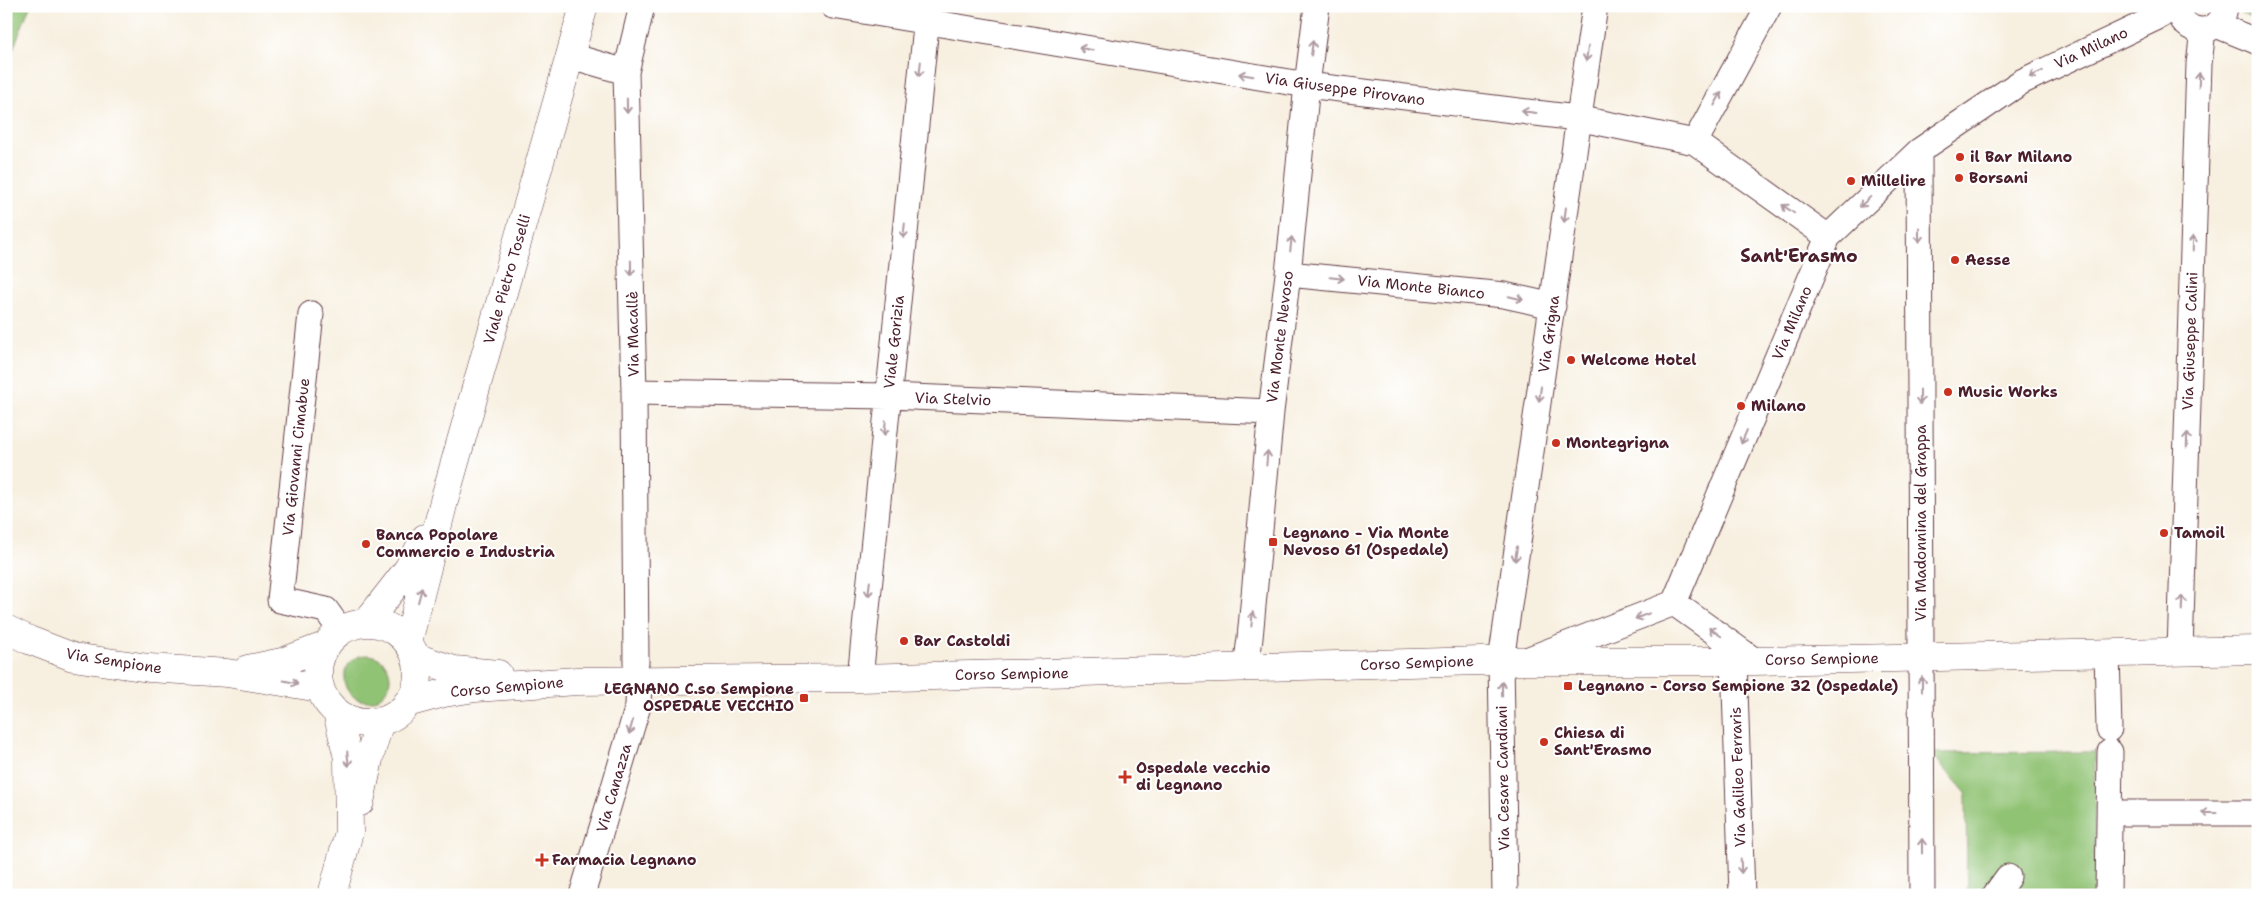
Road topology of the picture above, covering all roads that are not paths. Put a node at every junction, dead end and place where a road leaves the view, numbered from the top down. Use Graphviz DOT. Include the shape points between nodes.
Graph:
graph roads {
  1 [pos="584,6"];
  2 [pos="642,6"];
  3 [pos="833,6"];
  4 [pos="1317,6"];
  5 [pos="1595,6"];
  6 [pos="1769,6"];
  7 [pos="2174,6"];
  8 [pos="2179,6"];
  9 [pos="927,14"];
  10 [pos="2218,17"];
  11 [pos="2258,26"];
  12 [pos="2258,42"];
  13 [pos="570,56"];
  14 [pos="626,72"];
  15 [pos="1307,86"];
  16 [pos="1577,118"];
  17 [pos="1694,142"];
  18 [pos="1919,151"];
  19 [pos="1828,237"];
  20 [pos="1288,274"];
  21 [pos="1553,306"];
  22 [pos="311,314"];
  23 [pos="634,392"];
  24 [pos="888,396"];
  25 [pos="1271,412"];
  26 [pos="444,501"];
  27 [pos="1674,603"];
  28 [pos="6,628"];
  29 [pos="345,633"];
  30 [pos="411,649"];
  31 [pos="2258,650"];
  32 [pos="2180,651"];
  33 [pos="2107,652"];
  34 [pos="1922,656"];
  35 [pos="1745,660"];
  36 [pos="1514,661"];
  37 [pos="1246,668"];
  38 [pos="638,671"];
  39 [pos="227,673"];
  40 [pos="860,678"];
  41 [pos="577,681"];
  42 [pos="320,688"];
  43 [pos="407,703"];
  44 [pos="337,712"];
  45 [pos="380,721"];
  46 [pos="2110,813"];
  47 [pos="2258,813"];
  48 [pos="332,895"];
  49 [pos="343,895"];
  50 [pos="582,895"];
  51 [pos="1505,895"];
  52 [pos="1742,895"];
  53 [pos="1922,895"];
  54 [pos="2108,895"];
  1 -- 13 [label="main road, Viale Pietro Toselli"];
  2 -- 14 [label="street, Via Macallè"];
  3 -- 9 [label="street, Via Giuseppe Pirovano"];
  15 -- 4 [label="street, Via Monte Nevoso, one-way"];
  5 -- 16 [label="street, Via Grigna, one-way"];
  17 -- 6 [label="street, one-way"];
  7 -- 18 [label="street, Via Milano, one-way" via="2160,16 2021,82"];
  8 -- 10 [label="street" via="2182,20 2188,26"];
  15 -- 9 [label="street, Via Giuseppe Pirovano, one-way"];
  9 -- 24 [label="street, Viale Gorizia, one-way"];
  10 -- 11 [label="street"];
  10 -- 12 [label="street"];
  32 -- 10 [label="street, Via Giuseppe Calini, one-way" via="2199,64"];
  13 -- 14 [label="street"];
  13 -- 26 [label="main road, Viale Pietro Toselli"];
  14 -- 23 [label="street, Via Macallè, one-way"];
  16 -- 15 [label="street, Via Giuseppe Pirovano, one-way"];
  20 -- 15 [label="street, Via Monte Nevoso, one-way"];
  16 -- 17 [label="street, Via Giuseppe Pirovano"];
  16 -- 21 [label="street, Via Grigna, one-way"];
  19 -- 17 [label="street, Via Giuseppe Pirovano, one-way"];
  18 -- 19 [label="street, Via Milano, one-way"];
  18 -- 34 [label="street, Via Madonnina del Grappa, one-way"];
  19 -- 27 [label="street, Via Milano, one-way"];
  20 -- 21 [label="street, Via Monte Bianco, one-way" via="1504,295"];
  20 -- 25 [label="street, Via Monte Nevoso"];
  21 -- 36 [label="street, Via Grigna, one-way"];
  22 -- 29 [label="street, Via Giovanni Cimabue" via="280,600 326,610"];
  23 -- 24 [label="street, Via Stelvio"];
  23 -- 38 [label="street, Via Macallè"];
  24 -- 25 [label="street, Via Stelvio"];
  24 -- 40 [label="street, Viale Gorizia, one-way"];
  37 -- 25 [label="street, Via Monte Nevoso, one-way"];
  26 -- 29 [label="main road, Viale Pietro Toselli" via="408,569"];
  30 -- 26 [label="main road, Viale Pietro Toselli, one-way"];
  35 -- 27 [label="street, one-way"];
  27 -- 36 [label="street, one-way"];
  28 -- 39 [label="main road, Via Sempione" via="73,657 149,668"];
  29 -- 30 [label="main road" via="381,624 396,631"];
  29 -- 39 [label="main road, Via Sempione" via="282,662"];
  29 -- 42 [label="main road" via="320,658"];
  30 -- 41 [label="main road, Corso Sempione" via="454,670"];
  30 -- 43 [label="main road" via="418,672 415,689"];
  31 -- 32 [label="main road, Corso Sempione"];
  32 -- 33 [label="main road, Corso Sempione"];
  33 -- 34 [label="main road, Corso Sempione"];
  33 -- 46 [label="street"];
  34 -- 35 [label="main road, Corso Sempione"];
  53 -- 34 [label="street, Via Madonnina del Grappa, one-way"];
  35 -- 36 [label="main road, Corso Sempione"];
  35 -- 52 [label="street, Via Galileo Ferraris, one-way"];
  36 -- 37 [label="main road, Corso Sempione"];
  51 -- 36 [label="street, Via Cesare Candiani, one-way"];
  37 -- 40 [label="main road, Corso Sempione"];
  38 -- 40 [label="main road, Corso Sempione"];
  38 -- 41 [label="main road, Corso Sempione"];
  38 -- 50 [label="street, Via Canazza, one-way" via="638,706"];
  39 -- 42 [label="main road, Via Sempione, one-way"];
  41 -- 43 [label="main road, Corso Sempione" via="476,688"];
  42 -- 44 [label="main road"];
  43 -- 45 [label="main road" via="394,715"];
  44 -- 45 [label="main road" via="355,721"];
  44 -- 48 [label="main road, one-way" via="348,758 350,832"];
  45 -- 49 [label="main road" via="360,798 357,836"];
  47 -- 46 [label="street, one-way"];
  46 -- 54 [label="street"];
}
